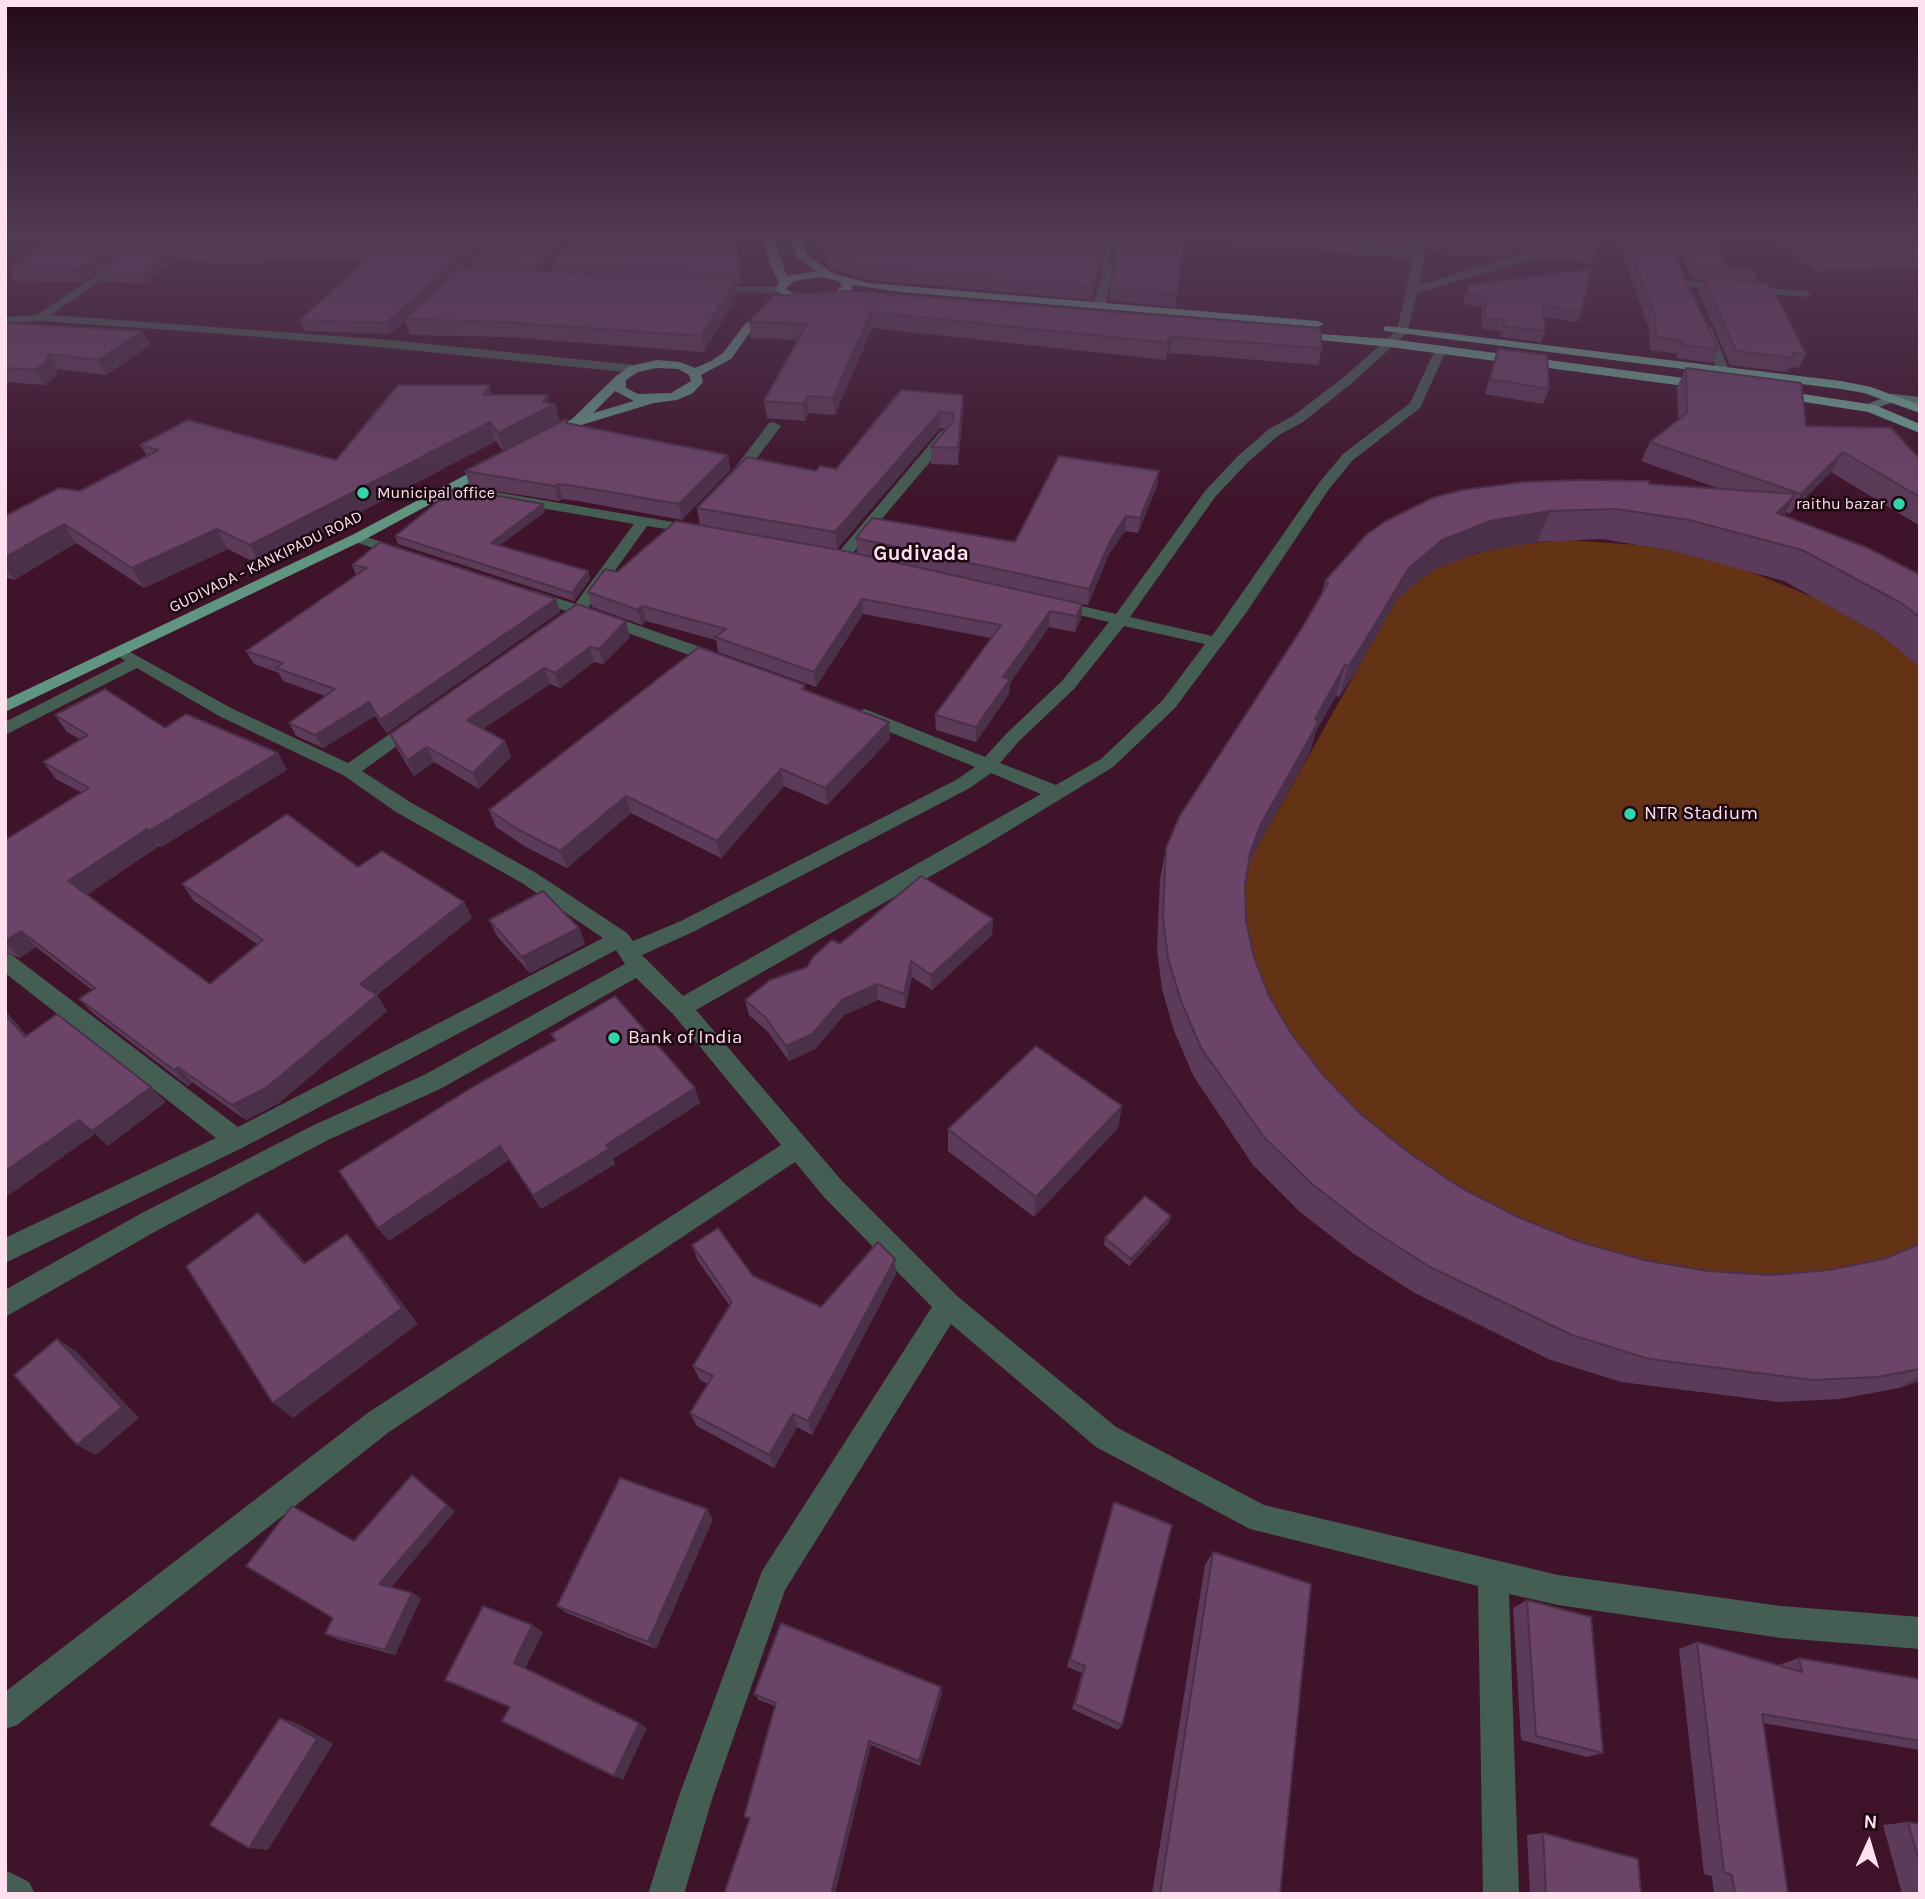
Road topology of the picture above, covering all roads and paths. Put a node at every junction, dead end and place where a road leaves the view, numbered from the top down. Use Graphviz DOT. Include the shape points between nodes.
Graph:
graph roads {
  1 [pos="195,328"];
  2 [pos="748,328"];
  3 [pos="1375,328"];
  4 [pos="1404,328"];
  5 [pos="1705,328"];
  6 [pos="1403,331"];
  7 [pos="1284,335"];
  8 [pos="1390,343"];
  9 [pos="1440,351"];
  10 [pos="1721,368"];
  11 [pos="634,369"];
  12 [pos="695,373"];
  13 [pos="620,379"];
  14 [pos="1720,387"];
  15 [pos="1759,392"];
  16 [pos="1893,398"];
  17 [pos="653,399"];
  18 [pos="1920,401"];
  19 [pos="1866,407"];
  20 [pos="1920,409"];
  21 [pos="576,422"];
  22 [pos="774,426"];
  23 [pos="1920,429"];
  24 [pos="946,434"];
  25 [pos="539,441"];
  26 [pos="505,458"];
  27 [pos="449,488"];
  28 [pos="724,489"];
  29 [pos="643,521"];
  30 [pos="712,533"];
  31 [pos="357,538"];
  32 [pos="842,557"];
  33 [pos="416,558"];
  34 [pos="515,590"];
  35 [pos="1041,602"];
  36 [pos="579,610"];
  37 [pos="1119,620"];
  38 [pos="557,626"];
  39 [pos="1216,642"];
  40 [pos="129,657"];
  41 [pos="736,666"];
  42 [pos="5,708"];
  43 [pos="852,710"];
  44 [pos="426,717"];
  45 [pos="5,729"];
  46 [pos="987,767"];
  47 [pos="349,771"];
  48 [pos="1057,793"];
  49 [pos="629,953"];
  50 [pos="5,961"];
  51 [pos="681,1008"];
  52 [pos="236,1140"];
  53 [pos="798,1147"];
  54 [pos="5,1251"];
  55 [pos="5,1304"];
  56 [pos="948,1305"];
  57 [pos="1493,1574"];
  58 [pos="1920,1633"];
  59 [pos="5,1713"];
  60 [pos="5,1888"];
  61 [pos="17,1894"];
  62 [pos="666,1894"];
  63 [pos="1501,1894"];
  1 -- 11 [label="street" via="395,340"];
  2 -- 12 [label="main road" via="727,356"];
  3 -- 6 [label="highway"];
  4 -- 6 [label="street"];
  5 -- 10 [label="street"];
  6 -- 8 [label="street"];
  6 -- 10 [label="highway"];
  7 -- 8 [label="highway"];
  8 -- 9 [label="highway"];
  8 -- 37 [label="street" via="1243,459 1210,494"];
  9 -- 14 [label="highway"];
  9 -- 39 [label="street" via="1415,405 1348,457"];
  10 -- 16 [label="highway" via="1841,385"];
  11 -- 12 [label="main road" via="657,364"];
  11 -- 13 [label="main road"];
  12 -- 17 [label="main road" via="696,382 689,390"];
  13 -- 17 [label="main road" via="620,390"];
  13 -- 21 [label="main road"];
  15 -- 19 [label="highway"];
  16 -- 18 [label="main road"];
  16 -- 19 [label="main road"];
  16 -- 20 [label="highway"];
  17 -- 21 [label="main road"];
  19 -- 23 [label="highway"];
  21 -- 25 [label="main road"];
  22 -- 28 [label="street"];
  24 -- 32 [label="street"];
  26 -- 27 [label="main road, GUDIVADA - KANKIPADU ROAD"];
  27 -- 29 [label="street"];
  27 -- 31 [label="main road, GUDIVADA - KANKIPADU ROAD"];
  29 -- 30 [label="street" via="691,523"];
  29 -- 36 [label="street"];
  31 -- 33 [label="street"];
  31 -- 40 [label="main road, GUDIVADA - KANKIPADU ROAD"];
  34 -- 36 [label="street"];
  35 -- 37 [label="street"];
  36 -- 38 [label="street"];
  36 -- 41 [label="street"];
  37 -- 39 [label="street"];
  37 -- 46 [label="street" via="1068,685"];
  39 -- 48 [label="street" via="1169,704 1107,763"];
  40 -- 42 [label="main road, GUDIVADA - KANKIPADU ROAD"];
  40 -- 45 [label="street"];
  40 -- 47 [label="street" via="225,712"];
  43 -- 46 [label="street"];
  44 -- 47 [label="street"];
  46 -- 48 [label="street"];
  46 -- 49 [label="street" via="962,784"];
  47 -- 49 [label="street" via="529,878"];
  48 -- 51 [label="street"];
  49 -- 51 [label="street"];
  49 -- 52 [label="street"];
  49 -- 55 [label="street" via="434,1081 320,1133"];
  50 -- 52 [label="street"];
  51 -- 53 [label="street"];
  52 -- 54 [label="street"];
  53 -- 56 [label="street"];
  53 -- 59 [label="street" via="379,1422"];
  56 -- 57 [label="street" via="1106,1437 1260,1519"];
  56 -- 62 [label="street" via="773,1582"];
  57 -- 58 [label="street" via="1558,1590 1781,1622"];
  57 -- 63 [label="street"];
  60 -- 61 [label="street"];
}
